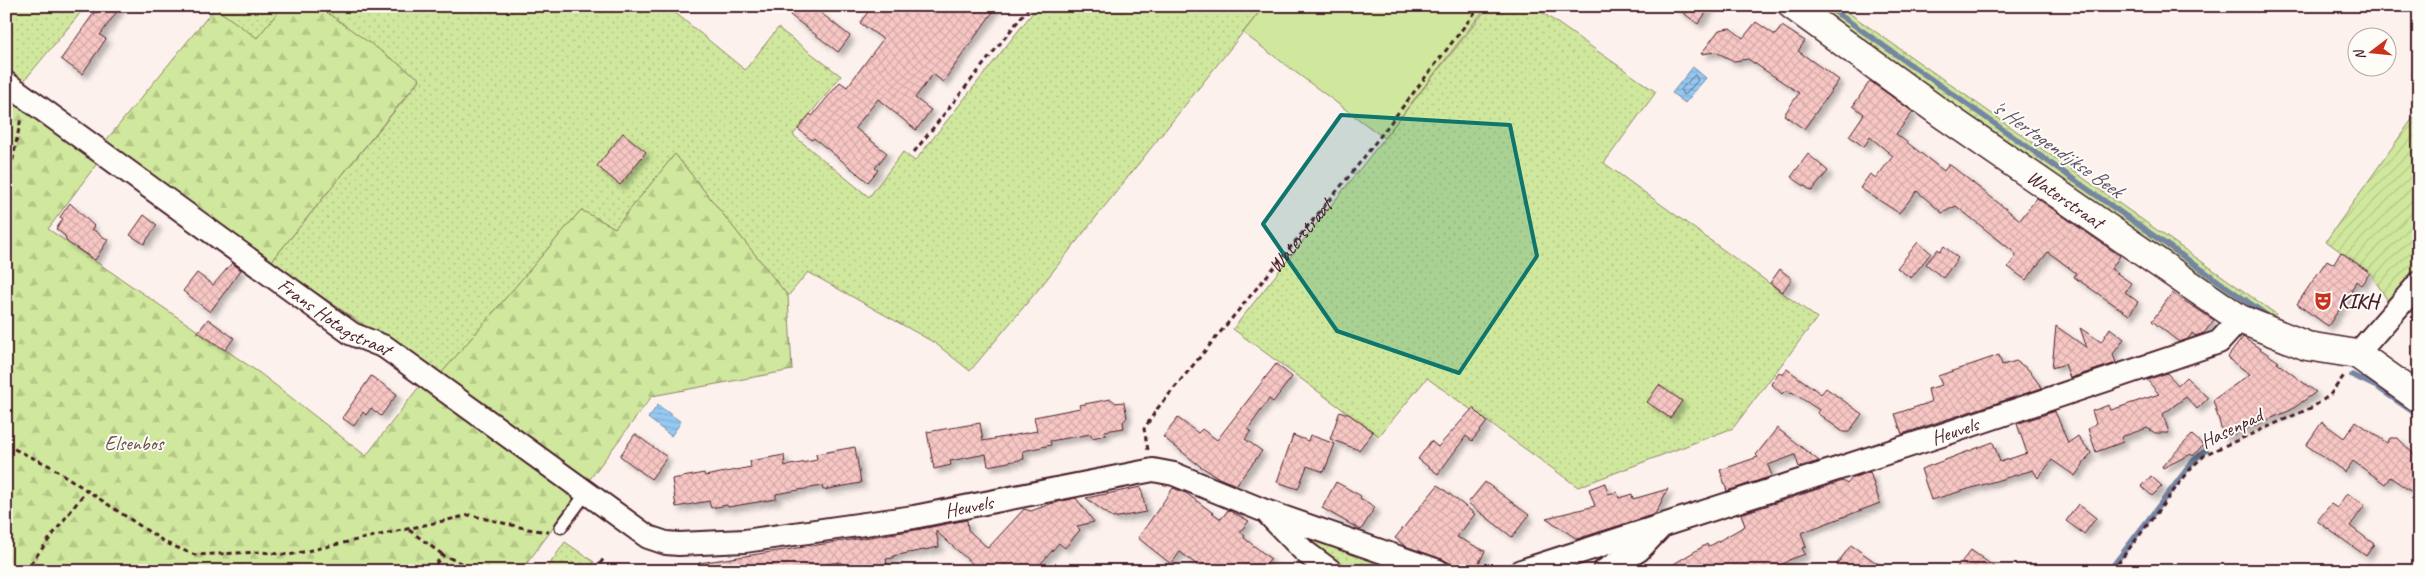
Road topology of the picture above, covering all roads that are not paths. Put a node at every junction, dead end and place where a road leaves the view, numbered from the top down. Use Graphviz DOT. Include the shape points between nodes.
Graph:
graph roads {
  1 [pos="1793,6"];
  2 [pos="6,83"];
  3 [pos="2417,285"];
  4 [pos="2240,319"];
  5 [pos="2357,354"];
  6 [pos="2419,398"];
  7 [pos="586,492"];
  8 [pos="1264,511"];
  9 [pos="1661,527"];
  10 [pos="559,530"];
  11 [pos="666,543"];
  12 [pos="1331,571"];
  13 [pos="1438,571"];
  14 [pos="1521,571"];
  15 [pos="1604,571"];
  1 -- 4 [label="street, Waterstraat" via="1950,119"];
  2 -- 7 [label="street, Frans Hotagstraat" via="352,334 385,347"];
  3 -- 5 [label="street"];
  4 -- 5 [label="street, Waterstraat" via="2307,346"];
  4 -- 9 [label="street, Heuvels" via="2219,342"];
  5 -- 6 [label="street"];
  7 -- 10 [label="lane"];
  7 -- 11 [label="street, Frans Hotagstraat" via="648,537"];
  8 -- 11 [label="street, Heuvels" via="1174,474 1153,470 914,517 745,541 694,545"];
  8 -- 12 [label="street, Heuvels" via="1305,552"];
  8 -- 13 [label="street, Heuvels"];
  9 -- 14 [label="street, Heuvels"];
  9 -- 15 [label="street, Heuvels" via="1639,550"];
}
